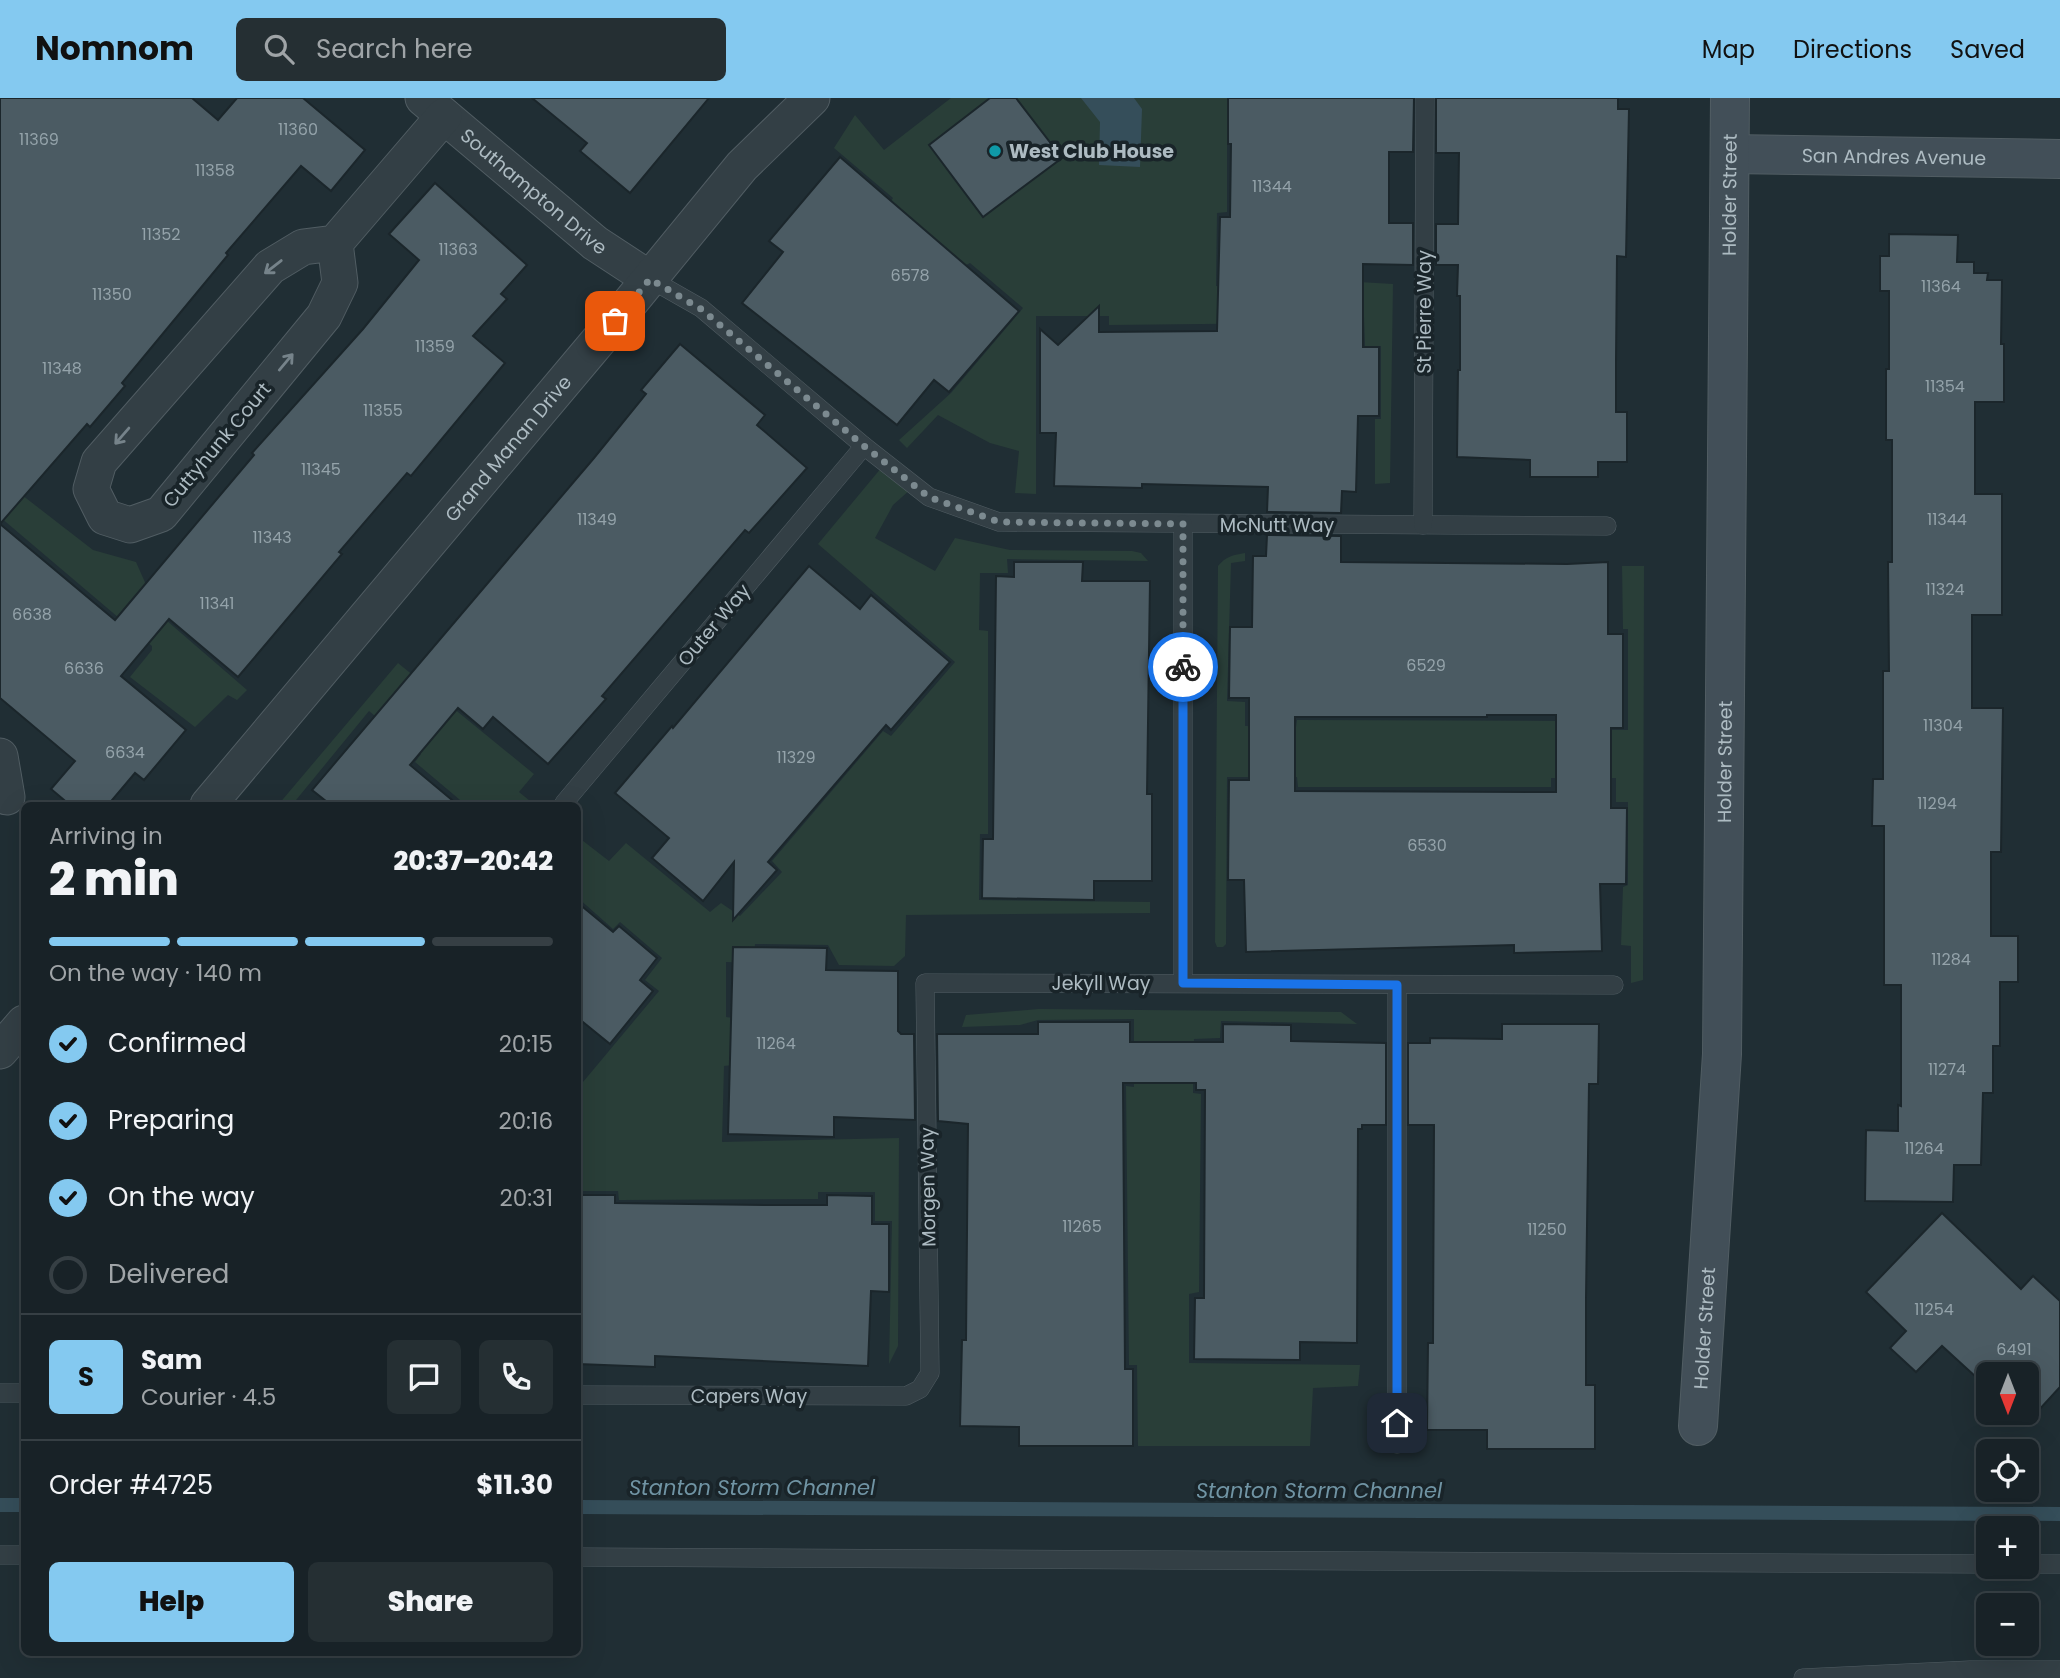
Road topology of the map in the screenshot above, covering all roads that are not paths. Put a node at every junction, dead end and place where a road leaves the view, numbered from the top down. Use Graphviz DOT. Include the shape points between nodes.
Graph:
graph roads {
  1 [pos="812,98"];
  2 [pos="1425,98"];
  3 [pos="1730,98"];
  4 [pos="434,107"];
  5 [pos="1730,154"];
  6 [pos="2060,159"];
  7 [pos="335,243"];
  8 [pos="650,279"];
  9 [pos="864,446"];
  10 [pos="1183,524"];
  11 [pos="1423,525"];
  12 [pos="1607,526"];
  13 [pos="0,756"];
  14 [pos="11,802"];
  15 [pos="211,802"];
  16 [pos="565,802"];
  17 [pos="925,983"];
  18 [pos="1183,983"];
  19 [pos="1397,985"];
  20 [pos="1614,985"];
  21 [pos="21,1026"];
  22 [pos="0,1051"];
  23 [pos="920,1389"];
  24 [pos="0,1393"];
  25 [pos="21,1393"];
  26 [pos="581,1395"];
  27 [pos="1698,1426"];
  28 [pos="1397,1444"];
  29 [pos="0,1555"];
  30 [pos="21,1555"];
  31 [pos="581,1557"];
  32 [pos="1976,1564"];
  33 [pos="2039,1564"];
  34 [pos="2060,1564"];
  35 [pos="2060,1670"];
  36 [pos="1922,1675"];
  37 [pos="1803,1678"];
  1 -- 8 [label="street, Grand Manan Drive" via="742,166"];
  2 -- 11 [label="lane, St Pierre Way"];
  3 -- 5 [label="street, Holder Street"];
  4 -- 7 [label="street"];
  4 -- 8 [label="street, Southampton Drive" via="595,243"];
  5 -- 6 [label="street, San Andres Avenue"];
  5 -- 27 [label="street, Holder Street" via="1722,1054"];
  7 -- 7 [label="street, Cuttyhunk Court, one-way" via="303,247 270,267 99,462 91,489 105,517 130,525 161,514 324,316 340,283"];
  8 -- 9 [label="lane, McNutt Way" via="701,309"];
  8 -- 15 [label="street, Grand Manan Drive"];
  9 -- 10 [label="lane, McNutt Way" via="929,497 999,522"];
  9 -- 16 [label="lane, Outer Way"];
  10 -- 11 [label="lane, McNutt Way"];
  10 -- 18 [label="lane"];
  11 -- 12 [label="lane, McNutt Way"];
  13 -- 14 [label="street"];
  17 -- 18 [label="lane, Jekyll Way"];
  17 -- 23 [label="lane, Morgen Way" via="930,1373"];
  18 -- 19 [label="lane, Jekyll Way"];
  19 -- 20 [label="lane, Jekyll Way"];
  19 -- 28 [label="lane"];
  21 -- 22 [label="street"];
  23 -- 26 [label="lane, Capers Way" via="906,1396"];
  24 -- 25 [label="lane"];
  29 -- 30 [label="lane"];
  31 -- 32 [label="lane"];
  33 -- 34 [label="lane"];
  35 -- 36 [label="lane"];
  36 -- 37 [label="lane"];
}
